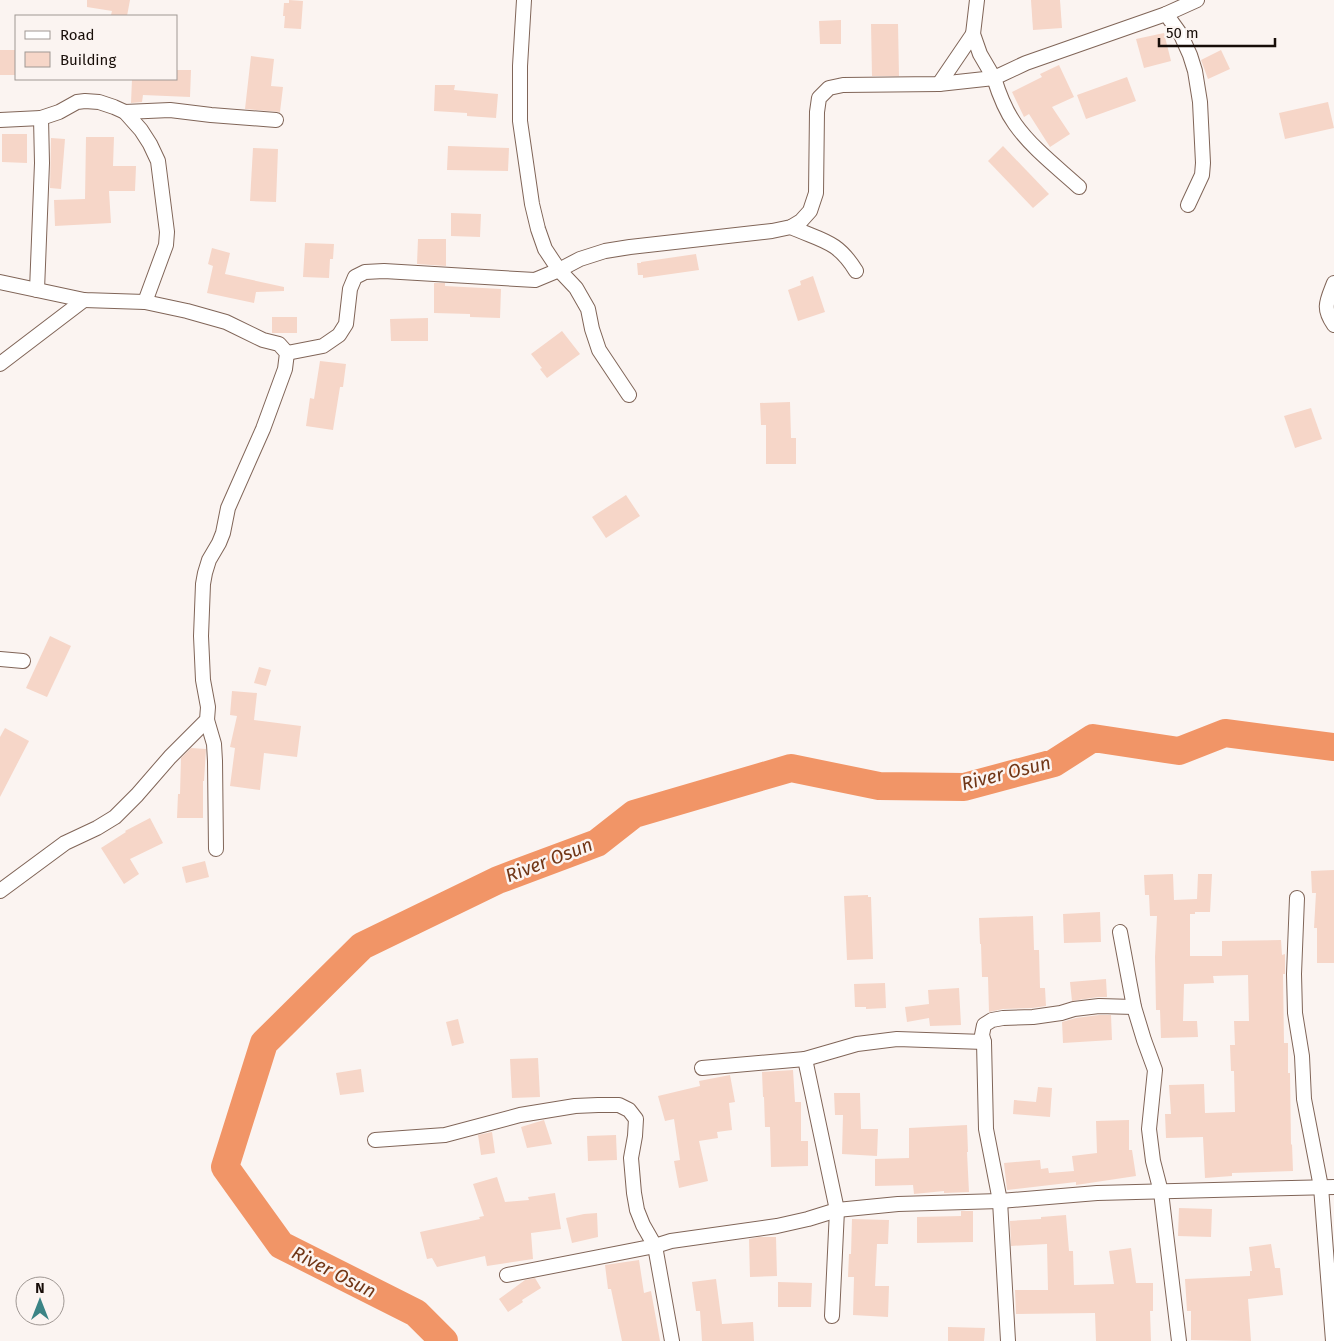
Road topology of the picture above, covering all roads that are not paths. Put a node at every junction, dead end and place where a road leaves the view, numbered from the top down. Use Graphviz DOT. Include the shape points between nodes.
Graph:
graph roads {
  1 [pos="524,0"];
  2 [pos="977,0"];
  3 [pos="1197,0"];
  4 [pos="1166,14"];
  5 [pos="974,34"];
  6 [pos="994,78"];
  7 [pos="939,84"];
  8 [pos="125,112"];
  9 [pos="41,118"];
  10 [pos="0,120"];
  11 [pos="276,120"];
  12 [pos="1079,187"];
  13 [pos="1188,205"];
  14 [pos="791,227"];
  15 [pos="559,270"];
  16 [pos="856,272"];
  17 [pos="0,282"];
  18 [pos="1334,283"];
  19 [pos="36,290"];
  20 [pos="84,300"];
  21 [pos="145,302"];
  22 [pos="1334,325"];
  23 [pos="287,353"];
  24 [pos="0,364"];
  25 [pos="629,395"];
  26 [pos="0,659"];
  27 [pos="23,661"];
  28 [pos="207,720"];
  29 [pos="216,849"];
  30 [pos="0,892"];
  31 [pos="1297,898"];
  32 [pos="1120,932"];
  33 [pos="1134,1008"];
  34 [pos="984,1042"];
  35 [pos="805,1059"];
  36 [pos="702,1068"];
  37 [pos="375,1140"];
  38 [pos="1327,1187"];
  39 [pos="1161,1192"];
  40 [pos="1000,1201"];
  41 [pos="837,1210"];
  42 [pos="656,1246"];
  43 [pos="507,1275"];
  44 [pos="832,1316"];
  45 [pos="672,1341"];
  46 [pos="1008,1341"];
  47 [pos="1179,1341"];
  48 [pos="1333,1341"];
  1 -- 15 [label="street" via="520,121 538,229 545,249"];
  2 -- 5 [label="street"];
  3 -- 4 [label="street"];
  4 -- 6 [label="street" via="1035,59"];
  4 -- 13 [label="street" via="1190,55 1200,102 1202,175"];
  5 -- 6 [label="street" via="980,54"];
  5 -- 7 [label="street"];
  6 -- 7 [label="street"];
  6 -- 12 [label="street" via="1015,124"];
  7 -- 14 [label="street" via="844,84 829,88 819,98 817,112 816,193 810,211"];
  8 -- 9 [label="street" via="99,102 85,101"];
  8 -- 11 [label="street" via="170,110"];
  8 -- 21 [label="street" via="141,130 158,161 167,232 166,245"];
  9 -- 10 [label="street"];
  9 -- 19 [label="street"];
  14 -- 15 [label="street" via="605,251"];
  14 -- 16 [label="street" via="838,248"];
  15 -- 23 [label="street" via="535,280 364,272 355,277 350,289 346,324 340,336 323,346"];
  15 -- 25 [label="street" via="576,288 588,309 599,350"];
  17 -- 19 [label="street"];
  18 -- 22 [label="street" via="1326,302"];
  19 -- 20 [label="street"];
  20 -- 21 [label="street"];
  20 -- 24 [label="street"];
  21 -- 23 [label="street" via="226,322 279,344"];
  23 -- 28 [label="street" via="285,369 263,430 228,508 221,538 205,573 201,636"];
  26 -- 27 [label="street"];
  28 -- 29 [label="street" via="214,744"];
  28 -- 30 [label="street" via="115,817 65,843"];
  31 -- 38 [label="street" via="1295,1013 1304,1099"];
  32 -- 33 [label="street"];
  33 -- 34 [label="street" via="1099,1006 992,1020 984,1025"];
  33 -- 39 [label="street" via="1155,1070 1149,1129"];
  34 -- 35 [label="street" via="897,1039 857,1044"];
  34 -- 40 [label="street" via="986,1129"];
  35 -- 36 [label="street"];
  35 -- 41 [label="street"];
  37 -- 42 [label="street" via="445,1135 520,1115 575,1106 619,1105 636,1119 631,1158 634,1193 637,1210"];
  38 -- 39 [label="street"];
  38 -- 48 [label="street"];
  39 -- 40 [label="street" via="1097,1193"];
  39 -- 47 [label="street"];
  40 -- 41 [label="street" via="898,1204"];
  40 -- 46 [label="street"];
  41 -- 42 [label="street" via="777,1226 670,1240"];
  41 -- 44 [label="street"];
  42 -- 43 [label="street"];
  42 -- 45 [label="street"];
}
